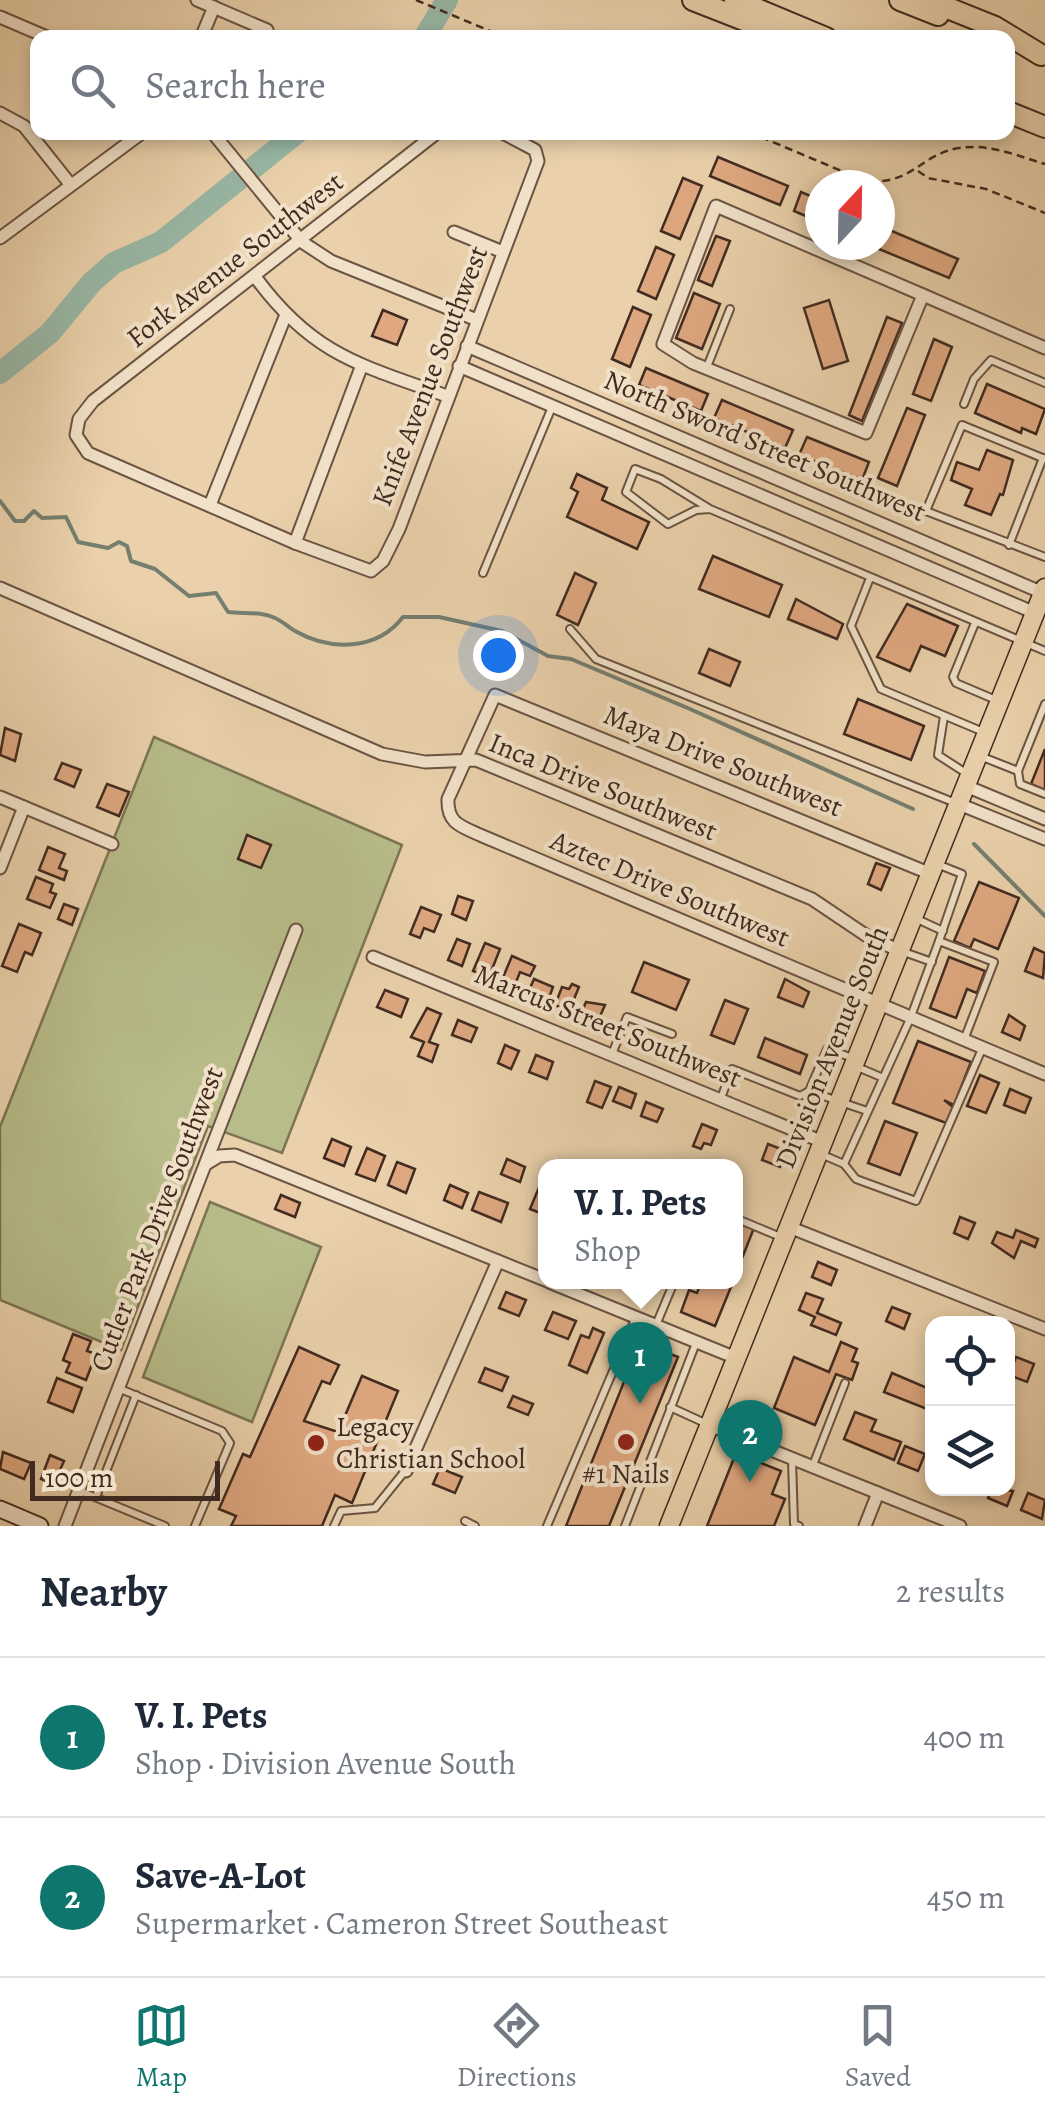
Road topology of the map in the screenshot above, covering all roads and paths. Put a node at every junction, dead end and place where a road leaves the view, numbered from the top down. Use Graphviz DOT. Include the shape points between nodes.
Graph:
graph roads {
  1 [pos="197,0"];
  2 [pos="693,0"];
  3 [pos="735,0"];
  4 [pos="900,0"];
  5 [pos="928,0"];
  6 [pos="418,1"];
  7 [pos="214,7"];
  8 [pos="0,16"];
  9 [pos="31,30"];
  10 [pos="204,30"];
  11 [pos="267,30"];
  12 [pos="487,30"];
  13 [pos="770,30"];
  14 [pos="807,30"];
  15 [pos="975,30"];
  16 [pos="1000,30"];
  17 [pos="1015,39"];
  18 [pos="1015,45"];
  19 [pos="1043,56"];
  20 [pos="0,113"];
  21 [pos="1015,115"];
  22 [pos="1045,127"];
  23 [pos="30,134"];
  24 [pos="35,140"];
  25 [pos="132,140"];
  26 [pos="219,140"];
  27 [pos="428,140"];
  28 [pos="516,140"];
  29 [pos="768,140"];
  30 [pos="1045,164"];
  31 [pos="917,170"];
  32 [pos="70,184"];
  33 [pos="1045,213"];
  34 [pos="454,232"];
  35 [pos="0,238"];
  36 [pos="302,242"];
  37 [pos="504,252"];
  38 [pos="256,278"];
  39 [pos="923,295"];
  40 [pos="730,309"];
  41 [pos="285,317"];
  42 [pos="477,320"];
  43 [pos="467,346"];
  44 [pos="1045,348"];
  45 [pos="362,366"];
  46 [pos="459,366"];
  47 [pos="706,368"];
  48 [pos="1045,383"];
  49 [pos="447,396"];
  50 [pos="964,404"];
  51 [pos="552,406"];
  52 [pos="1044,459"];
  53 [pos="210,505"];
  54 [pos="710,509"];
  55 [pos="294,543"];
  56 [pos="1009,544"];
  57 [pos="1045,557"];
  58 [pos="483,574"];
  59 [pos="870,578"];
  60 [pos="0,588"];
  61 [pos="1044,590"];
  62 [pos="1035,613"];
  63 [pos="975,622"];
  64 [pos="570,630"];
  65 [pos="1023,642"];
  66 [pos="1045,652"];
  67 [pos="1000,702"];
  68 [pos="1045,704"];
  69 [pos="944,716"];
  70 [pos="987,734"];
  71 [pos="978,755"];
  72 [pos="464,759"];
  73 [pos="1018,772"];
  74 [pos="965,789"];
  75 [pos="1045,794"];
  76 [pos="0,797"];
  77 [pos="24,807"];
  78 [pos="1045,820"];
  79 [pos="1045,839"];
  80 [pos="112,844"];
  81 [pos="0,868"];
  82 [pos="934,869"];
  83 [pos="914,918"];
  84 [pos="296,930"];
  85 [pos="943,930"];
  86 [pos="939,941"];
  87 [pos="900,951"];
  88 [pos="373,957"];
  89 [pos="932,962"];
  90 [pos="878,1004"];
  91 [pos="910,1020"];
  92 [pos="672,1034"];
  93 [pos="964,1041"];
  94 [pos="983,1049"];
  95 [pos="612,1054"];
  96 [pos="854,1062"];
  97 [pos="1045,1074"];
  98 [pos="881,1077"];
  99 [pos="809,1091"];
  100 [pos="720,1100"];
  101 [pos="840,1100"];
  102 [pos="867,1110"];
  103 [pos="821,1148"];
  104 [pos="206,1164"];
  105 [pos="844,1164"];
  106 [pos="743,1220"];
  107 [pos="786,1233"];
  108 [pos="498,1261"];
  109 [pos="538,1277"];
  110 [pos="567,1289"];
  111 [pos="671,1289"];
  112 [pos="636,1317"];
  113 [pos="656,1325"];
  114 [pos="1045,1328"];
  115 [pos="697,1342"];
  116 [pos="736,1358"];
  117 [pos="845,1383"];
  118 [pos="118,1388"];
  119 [pos="136,1395"];
  120 [pos="670,1407"];
  121 [pos="710,1425"];
  122 [pos="792,1458"];
  123 [pos="812,1466"];
  124 [pos="406,1470"];
  125 [pos="78,1490"];
  126 [pos="878,1493"];
  127 [pos="96,1497"];
  128 [pos="0,1508"];
  129 [pos="465,1521"];
  130 [pos="796,1525"];
  131 [pos="40,1526"];
  132 [pos="64,1526"];
  133 [pos="166,1526"];
  134 [pos="196,1526"];
  135 [pos="334,1526"];
  136 [pos="475,1526"];
  137 [pos="547,1526"];
  138 [pos="626,1526"];
  139 [pos="669,1526"];
  140 [pos="866,1526"];
  141 [pos="960,1526"];
  1 -- 7 [label="street"];
  2 -- 13 [label="highway"];
  3 -- 14 [label="highway"];
  4 -- 15 [label="highway"];
  5 -- 16 [label="highway"];
  6 -- 12 [label="path"];
  7 -- 10 [label="street"];
  7 -- 11 [label="street"];
  8 -- 9 [label="street"];
  17 -- 19 [label="highway"];
  18 -- 19 [label="highway"];
  20 -- 23 [label="street"];
  21 -- 22 [label="highway"];
  24 -- 32 [label="street"];
  25 -- 32 [label="street"];
  26 -- 36 [label="street"];
  27 -- 36 [label="street, Fork Avenue Southwest"];
  28 -- 37 [label="street, Knife Avenue Southwest" via="535,150 538,161"];
  29 -- 31 [label="path" via="864,180 884,184"];
  30 -- 31 [label="path" via="962,147"];
  31 -- 33 [label="path"];
  32 -- 35 [label="street"];
  34 -- 37 [label="street"];
  36 -- 38 [label="street, Fork Avenue Southwest"];
  36 -- 42 [label="street" via="331,261"];
  37 -- 42 [label="street, Knife Avenue Southwest"];
  38 -- 41 [label="street"];
  38 -- 53 [label="street, Fork Avenue Southwest" via="93,401 79,419 76,436 88,453"];
  39 -- 44 [label="street"];
  39 -- 47 [label="street" via="866,434"];
  39 -- 47 [label="street" via="716,206 663,344"];
  40 -- 47 [label="lane"];
  41 -- 45 [label="street"];
  41 -- 53 [label="street"];
  42 -- 43 [label="street, Knife Avenue Southwest"];
  43 -- 46 [label="street, Knife Avenue Southwest"];
  43 -- 61 [label="street, North Sword Street Southwest"];
  45 -- 49 [label="street"];
  45 -- 55 [label="street"];
  46 -- 49 [label="street, Knife Avenue Southwest"];
  46 -- 51 [label="street, North Sword Street Southwest"];
  48 -- 50 [label="lane" via="991,360"];
  49 -- 55 [label="street, Knife Avenue Southwest" via="383,561 371,570"];
  51 -- 58 [label="lane"];
  51 -- 62 [label="street, North Sword Street Southwest"];
  52 -- 56 [label="lane"];
  52 -- 56 [label="lane" via="962,425 926,511"];
  53 -- 55 [label="street"];
  54 -- 54 [label="lane" via="662,479 634,469 626,492 668,524"];
  54 -- 59 [label="lane"];
  56 -- 57 [label="lane"];
  59 -- 63 [label="lane"];
  59 -- 69 [label="lane" via="851,626 874,681"];
  60 -- 72 [label="street, Inca Drive Southwest" via="382,754 425,762"];
  61 -- 62 [label="main road, Division Avenue South"];
  62 -- 65 [label="main road, Division Avenue South"];
  63 -- 65 [label="lane"];
  63 -- 67 [label="lane" via="953,677"];
  64 -- 74 [label="lane" via="596,659"];
  65 -- 66 [label="lane"];
  65 -- 67 [label="main road, Division Avenue South"];
  67 -- 70 [label="main road, Division Avenue South"];
  68 -- 73 [label="lane"];
  69 -- 70 [label="lane"];
  69 -- 74 [label="lane" via="938,755"];
  70 -- 71 [label="main road, Division Avenue South"];
  71 -- 73 [label="lane"];
  71 -- 74 [label="main road, Division Avenue South"];
  72 -- 82 [label="street, Maya Drive Southwest" via="495,696"];
  72 -- 87 [label="street, Inca Drive Southwest" via="812,899"];
  72 -- 90 [label="street, Aztec Drive Southwest" via="448,814 454,823"];
  73 -- 75 [label="lane" via="1020,784"];
  74 -- 78 [label="street"];
  74 -- 79 [label="street"];
  74 -- 82 [label="main road, Division Avenue South"];
  76 -- 77 [label="street"];
  77 -- 80 [label="street"];
  77 -- 81 [label="street"];
  82 -- 83 [label="main road, Division Avenue South"];
  82 -- 85 [label="lane" via="962,874"];
  83 -- 85 [label="lane"];
  83 -- 87 [label="main road, Division Avenue South"];
  84 -- 104 [label="street, Cutler Park Drive Southwest"];
  85 -- 86 [label="lane"];
  86 -- 89 [label="lane"];
  86 -- 93 [label="lane" via="994,962"];
  87 -- 89 [label="lane"];
  87 -- 90 [label="main road, Division Avenue South"];
  88 -- 95 [label="street, Marcus Street Southwest"];
  89 -- 91 [label="lane"];
  90 -- 91 [label="street, Aztec Drive Southwest"];
  90 -- 96 [label="main road, Division Avenue South"];
  91 -- 93 [label="street, Aztec Drive Southwest"];
  91 -- 98 [label="lane"];
  92 -- 95 [label="lane" via="627,1016"];
  93 -- 94 [label="street, Aztec Drive Southwest"];
  94 -- 97 [label="street, Aztec Drive Southwest"];
  94 -- 105 [label="lane" via="916,1202 856,1179"];
  95 -- 100 [label="street, Marcus Street Southwest"];
  96 -- 98 [label="lane"];
  96 -- 99 [label="lane" via="827,1049"];
  96 -- 101 [label="main road, Division Avenue South"];
  98 -- 102 [label="lane"];
  99 -- 100 [label="lane" via="800,1096 732,1069"];
  99 -- 101 [label="lane"];
  100 -- 103 [label="street, Marcus Street Southwest"];
  101 -- 102 [label="lane"];
  101 -- 103 [label="main road, Division Avenue South"];
  102 -- 105 [label="lane"];
  103 -- 105 [label="lane"];
  103 -- 107 [label="main road, Division Avenue South"];
  104 -- 108 [label="street" via="235,1156"];
  104 -- 118 [label="street, Cutler Park Drive Southwest"];
  106 -- 107 [label="lane"];
  107 -- 114 [label="street"];
  107 -- 116 [label="main road, Division Avenue South"];
  108 -- 109 [label="street"];
  108 -- 124 [label="street"];
  110 -- 112 [label="street"];
  111 -- 113 [label="lane"];
  112 -- 113 [label="street"];
  112 -- 137 [label="lane"];
  113 -- 115 [label="street"];
  115 -- 116 [label="street"];
  115 -- 120 [label="lane"];
  116 -- 121 [label="main road, Division Avenue South"];
  117 -- 123 [label="lane"];
  118 -- 119 [label="lane"];
  118 -- 125 [label="street, Cutler Park Drive Southwest"];
  119 -- 127 [label="lane"];
  119 -- 134 [label="lane" via="222,1431 230,1443"];
  120 -- 121 [label="lane"];
  120 -- 138 [label="lane"];
  121 -- 122 [label="street"];
  121 -- 139 [label="main road, Division Avenue South"];
  122 -- 123 [label="street"];
  122 -- 130 [label="lane"];
  123 -- 126 [label="street"];
  124 -- 135 [label="lane" via="376,1508 341,1511"];
  125 -- 127 [label="lane"];
  125 -- 132 [label="street, Cutler Park Drive Southwest"];
  126 -- 140 [label="street"];
  126 -- 141 [label="street"];
  127 -- 133 [label="lane"];
  128 -- 131 [label="main road"];
  129 -- 136 [label="lane"];
}
